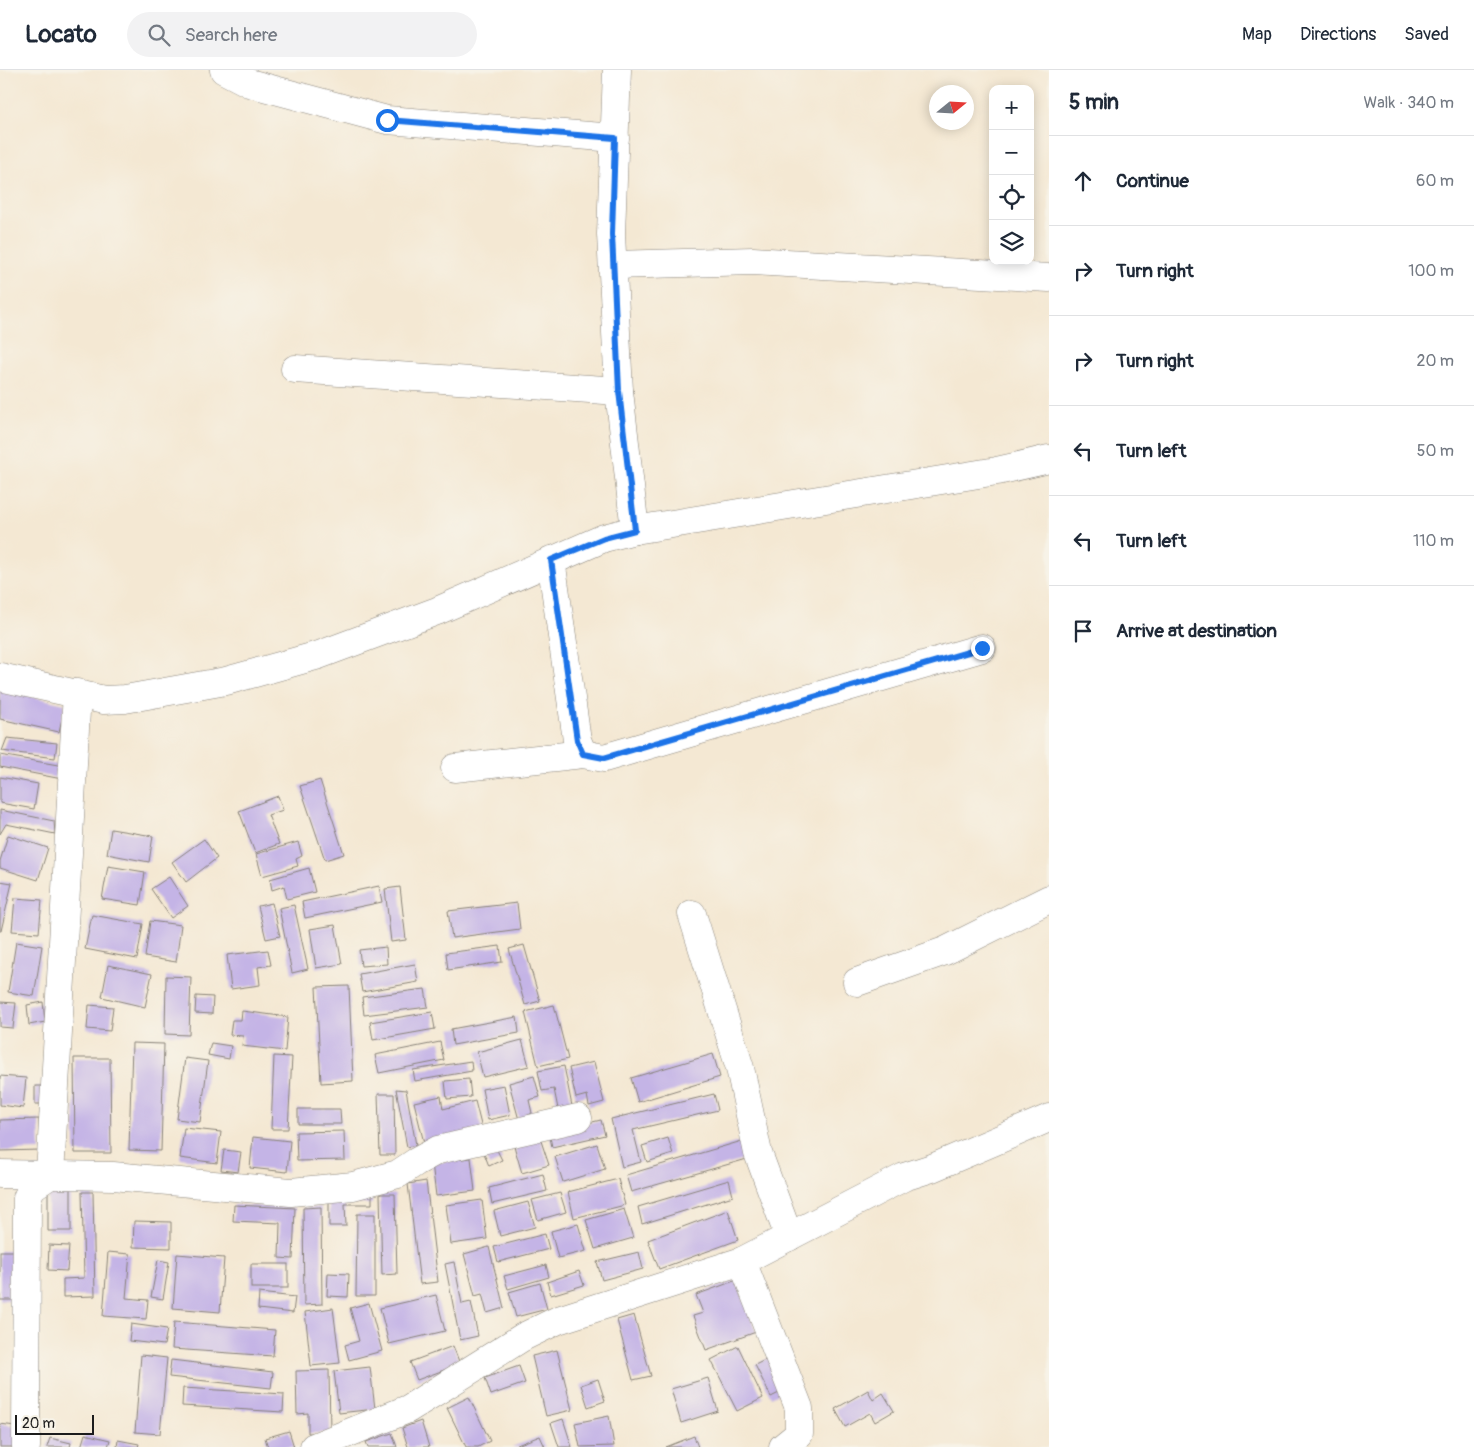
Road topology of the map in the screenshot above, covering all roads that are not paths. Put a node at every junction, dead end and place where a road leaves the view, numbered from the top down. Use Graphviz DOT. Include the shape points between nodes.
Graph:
graph roads {
  1 [pos="224,70"];
  2 [pos="617,70"];
  3 [pos="615,138"];
  4 [pos="614,265"];
  5 [pos="1049,278"];
  6 [pos="295,369"];
  7 [pos="619,391"];
  8 [pos="1049,459"];
  9 [pos="635,530"];
  10 [pos="551,560"];
  11 [pos="982,648"];
  12 [pos="0,677"];
  13 [pos="77,693"];
  14 [pos="583,754"];
  15 [pos="455,768"];
  16 [pos="1049,900"];
  17 [pos="692,914"];
  18 [pos="857,982"];
  19 [pos="578,1118"];
  20 [pos="1049,1118"];
  21 [pos="0,1174"];
  22 [pos="50,1175"];
  23 [pos="789,1237"];
  24 [pos="742,1262"];
  25 [pos="26,1447"];
  26 [pos="314,1447"];
  27 [pos="783,1447"];
  1 -- 3 [label="street" via="249,83 387,120"];
  2 -- 3 [label="street"];
  3 -- 4 [label="street"];
  4 -- 5 [label="street" via="754,261"];
  4 -- 7 [label="street"];
  6 -- 7 [label="street"];
  7 -- 9 [label="street"];
  8 -- 9 [label="street" via="997,471"];
  9 -- 10 [label="street" via="604,538"];
  10 -- 13 [label="street" via="436,611 319,655 226,681 125,699 104,700"];
  10 -- 14 [label="street" via="577,740"];
  11 -- 14 [label="street" via="604,758"];
  12 -- 13 [label="street"];
  13 -- 22 [label="street"];
  14 -- 15 [label="street"];
  16 -- 18 [label="street" via="945,951"];
  17 -- 23 [label="street" via="740,1068 758,1153"];
  19 -- 22 [label="street" via="438,1150 398,1174 354,1186 291,1192 113,1176"];
  20 -- 23 [label="street" via="904,1177"];
  21 -- 22 [label="street"];
  22 -- 25 [label="street" via="32,1187 27,1198"];
  23 -- 24 [label="street"];
  24 -- 26 [label="street" via="558,1320 522,1336 408,1409"];
  24 -- 27 [label="street" via="799,1408 799,1434"];
}
